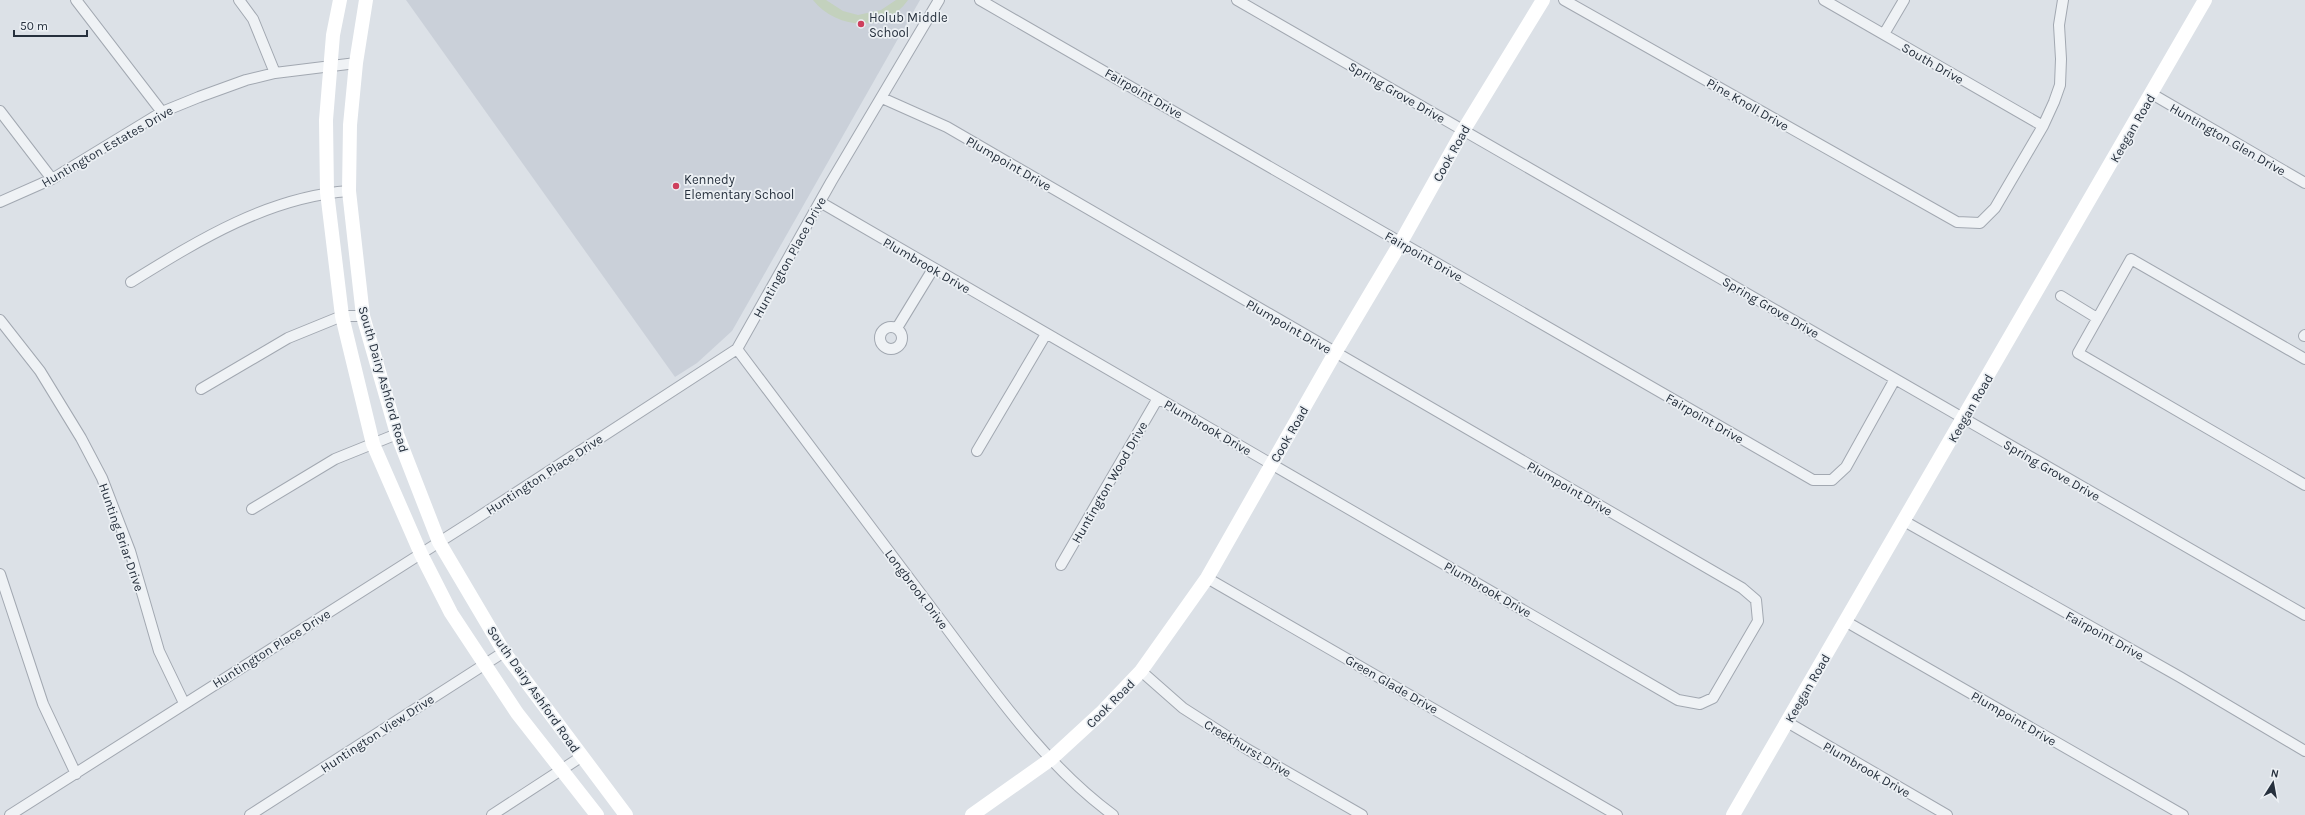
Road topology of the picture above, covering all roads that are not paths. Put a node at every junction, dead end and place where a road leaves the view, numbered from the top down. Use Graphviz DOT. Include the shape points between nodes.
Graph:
graph roads {
  1 [pos="76,0"];
  2 [pos="239,0"];
  3 [pos="340,0"];
  4 [pos="366,0"];
  5 [pos="939,0"];
  6 [pos="980,0"];
  7 [pos="1237,0"];
  8 [pos="1543,0"];
  9 [pos="1564,0"];
  10 [pos="1824,0"];
  11 [pos="1904,0"];
  12 [pos="2063,0"];
  13 [pos="2205,0"];
  14 [pos="1884,34"];
  15 [pos="356,63"];
  16 [pos="330,66"];
  17 [pos="276,73"];
  18 [pos="2152,94"];
  19 [pos="882,98"];
  20 [pos="0,111"];
  21 [pos="162,112"];
  22 [pos="2043,126"];
  23 [pos="1463,131"];
  24 [pos="52,179"];
  25 [pos="2305,184"];
  26 [pos="349,191"];
  27 [pos="327,192"];
  28 [pos="0,202"];
  29 [pos="820,202"];
  30 [pos="1401,242"];
  31 [pos="933,269"];
  32 [pos="131,282"];
  33 [pos="2061,296"];
  34 [pos="342,316"];
  35 [pos="363,316"];
  36 [pos="2097,318"];
  37 [pos="0,320"];
  38 [pos="897,328"];
  39 [pos="1046,334"];
  40 [pos="737,349"];
  41 [pos="1335,352"];
  42 [pos="2305,359"];
  43 [pos="1895,379"];
  44 [pos="201,389"];
  45 [pos="1158,398"];
  46 [pos="1963,419"];
  47 [pos="397,434"];
  48 [pos="373,444"];
  49 [pos="977,451"];
  50 [pos="1272,463"];
  51 [pos="2305,485"];
  52 [pos="252,509"];
  53 [pos="1904,521"];
  54 [pos="439,542"];
  55 [pos="421,554"];
  56 [pos="1061,565"];
  57 [pos="0,574"];
  58 [pos="1207,578"];
  59 [pos="2305,615"];
  60 [pos="1846,621"];
  61 [pos="504,652"];
  62 [pos="484,665"];
  63 [pos="1141,671"];
  64 [pos="1637,676"];
  65 [pos="184,703"];
  66 [pos="1787,722"];
  67 [pos="2305,751"];
  68 [pos="581,757"];
  69 [pos="1052,759"];
  70 [pos="561,771"];
  71 [pos="76,774"];
  72 [pos="10,815"];
  73 [pos="250,815"];
  74 [pos="492,815"];
  75 [pos="597,815"];
  76 [pos="626,815"];
  77 [pos="972,815"];
  78 [pos="1113,815"];
  79 [pos="1362,815"];
  80 [pos="1617,815"];
  81 [pos="1733,815"];
  82 [pos="1947,815"];
  83 [pos="2183,815"];
  1 -- 21 [label="street"];
  2 -- 17 [label="street" via="253,19"];
  3 -- 16 [label="street, South Dairy Ashford Road"];
  4 -- 15 [label="street, South Dairy Ashford Road"];
  5 -- 19 [label="street, Huntington Place Drive"];
  6 -- 30 [label="street, Fairpoint Drive"];
  7 -- 23 [label="street, Spring Grove Drive"];
  8 -- 23 [label="street, Cook Road"];
  9 -- 22 [label="street, Pine Knoll Drive" via="1957,222 1980,223 1995,208"];
  10 -- 14 [label="street, South Drive"];
  11 -- 14 [label="street"];
  12 -- 22 [label="street, Pine Knoll Drive" via="2059,25 2060,85"];
  13 -- 18 [label="street, Keegan Road"];
  14 -- 22 [label="street, South Drive"];
  15 -- 16 [label="street, Huntington Estates Drive"];
  15 -- 26 [label="street, South Dairy Ashford Road" via="350,125"];
  16 -- 17 [label="street, Huntington Estates Drive"];
  16 -- 27 [label="street, South Dairy Ashford Road" via="326,120"];
  17 -- 21 [label="street, Huntington Estates Drive" via="246,80"];
  18 -- 25 [label="street, Huntington Glen Drive"];
  18 -- 46 [label="street, Keegan Road"];
  19 -- 29 [label="street, Huntington Place Drive"];
  19 -- 41 [label="street, Plumpoint Drive" via="947,127"];
  20 -- 24 [label="street"];
  21 -- 24 [label="street, Huntington Estates Drive"];
  23 -- 30 [label="street, Cook Road"];
  23 -- 43 [label="street, Spring Grove Drive"];
  24 -- 28 [label="street, Huntington Estates Drive"];
  26 -- 27 [label="street"];
  26 -- 35 [label="street, South Dairy Ashford Road"];
  27 -- 32 [label="street" via="272,208 224,226"];
  27 -- 34 [label="street, South Dairy Ashford Road"];
  29 -- 31 [label="street, Plumbrook Drive"];
  29 -- 40 [label="street, Huntington Place Drive"];
  30 -- 41 [label="street, Cook Road"];
  30 -- 43 [label="street, Fairpoint Drive" via="1813,480 1832,480 1846,467"];
  31 -- 38 [label="street"];
  31 -- 39 [label="street, Plumbrook Drive"];
  33 -- 36 [label="street"];
  34 -- 35 [label="street"];
  34 -- 44 [label="street" via="288,338"];
  34 -- 48 [label="street, South Dairy Ashford Road"];
  35 -- 47 [label="street, South Dairy Ashford Road"];
  36 -- 42 [label="street" via="2131,259"];
  36 -- 51 [label="street" via="2078,353"];
  37 -- 65 [label="street, Hunting Briar Drive" via="40,371 102,478 130,551 159,650"];
  39 -- 45 [label="street, Plumbrook Drive"];
  39 -- 49 [label="street"];
  40 -- 54 [label="street, Huntington Place Drive"];
  40 -- 69 [label="street, Longbrook Drive" via="994,691"];
  41 -- 50 [label="street, Cook Road"];
  41 -- 64 [label="street, Plumpoint Drive" via="1742,588 1756,600 1758,620 1713,698 1700,704 1678,700"];
  43 -- 46 [label="street, Spring Grove Drive"];
  45 -- 50 [label="street, Plumbrook Drive"];
  45 -- 56 [label="street, Huntington Wood Drive"];
  46 -- 53 [label="street, Keegan Road"];
  46 -- 59 [label="street, Spring Grove Drive"];
  47 -- 48 [label="street"];
  47 -- 54 [label="street, South Dairy Ashford Road"];
  48 -- 52 [label="street" via="335,459"];
  48 -- 55 [label="street, South Dairy Ashford Road"];
  50 -- 58 [label="street, Cook Road"];
  50 -- 64 [label="street, Plumbrook Drive"];
  53 -- 60 [label="street, Keegan Road"];
  53 -- 67 [label="street, Fairpoint Drive" via="2180,676"];
  54 -- 55 [label="street, Huntington Place Drive"];
  54 -- 61 [label="street, South Dairy Ashford Road"];
  55 -- 62 [label="street, South Dairy Ashford Road" via="451,613"];
  55 -- 65 [label="street, Huntington Place Drive"];
  57 -- 71 [label="street" via="42,704"];
  58 -- 63 [label="street, Cook Road"];
  58 -- 80 [label="street, Green Glade Drive"];
  60 -- 66 [label="street, Keegan Road"];
  60 -- 83 [label="street, Plumpoint Drive"];
  61 -- 62 [label="street, Huntington View Drive"];
  61 -- 68 [label="street, South Dairy Ashford Road"];
  62 -- 70 [label="street, South Dairy Ashford Road"];
  62 -- 73 [label="street, Huntington View Drive"];
  63 -- 69 [label="street, Cook Road"];
  63 -- 79 [label="street, Creekhurst Drive" via="1183,708"];
  65 -- 71 [label="street, Huntington Place Drive"];
  66 -- 81 [label="street, Keegan Road"];
  66 -- 82 [label="street, Plumbrook Drive"];
  68 -- 70 [label="street"];
  68 -- 76 [label="street, South Dairy Ashford Road"];
  69 -- 77 [label="street, Cook Road"];
  69 -- 78 [label="street, Longbrook Drive" via="1098,804"];
  70 -- 74 [label="street"];
  70 -- 75 [label="street, South Dairy Ashford Road"];
  71 -- 72 [label="street, Huntington Place Drive"];
}
